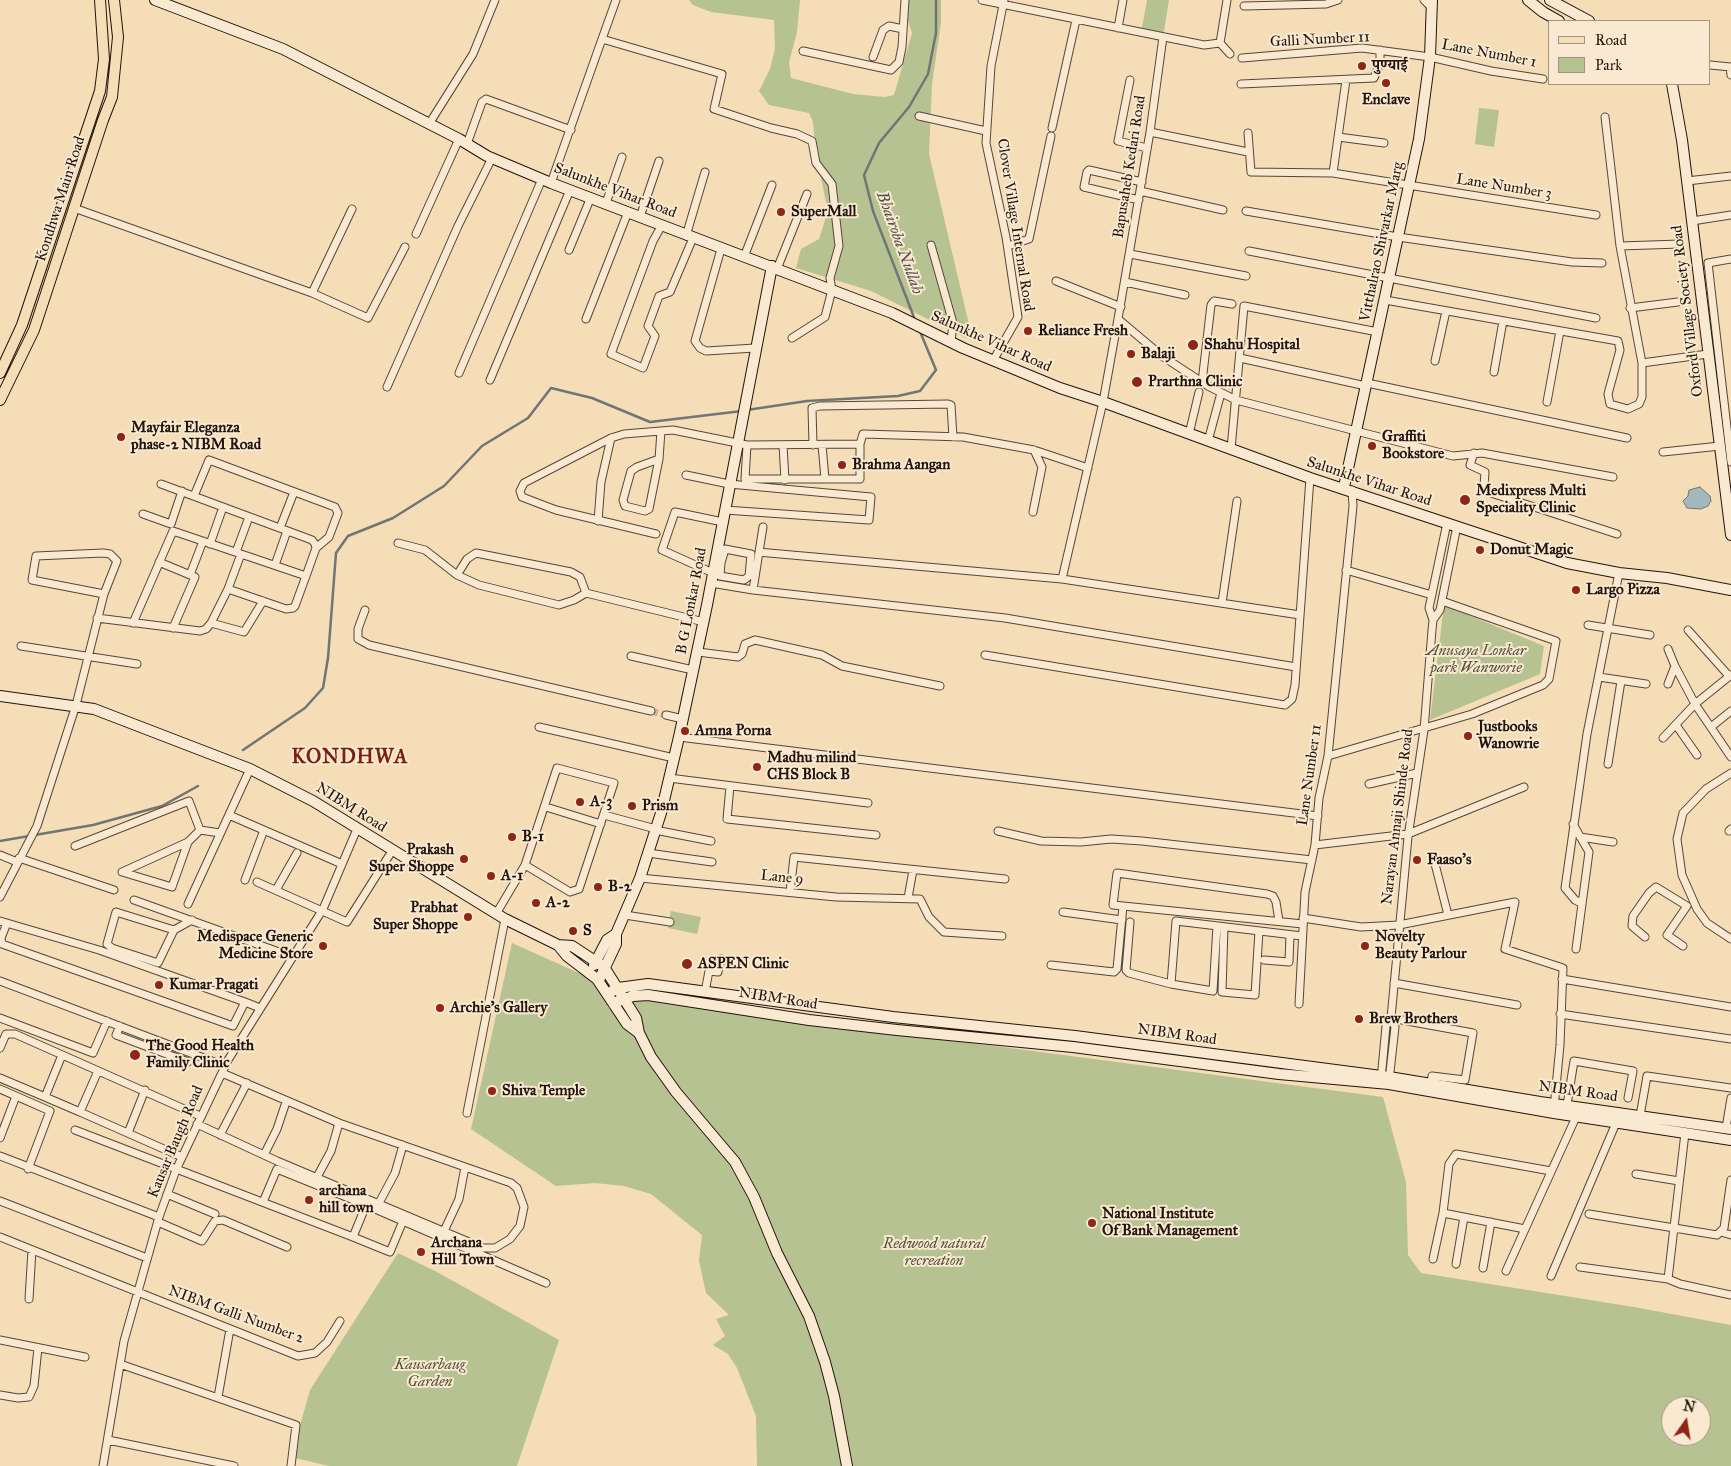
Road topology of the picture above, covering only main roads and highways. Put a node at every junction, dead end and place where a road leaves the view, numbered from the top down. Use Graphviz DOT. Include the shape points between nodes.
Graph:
graph roads {
  1 [pos="100,0"];
  2 [pos="114,0"];
  3 [pos="96,102"];
  4 [pos="109,106"];
  5 [pos="0,373"];
  6 [pos="0,400"];
  1 -- 3 [label="main road, Kondhwa Main Road" via="104,59"];
  2 -- 4 [label="main road, Kondhwa Main Road" via="118,38 115,84"];
  3 -- 4 [label="main road"];
  3 -- 5 [label="main road, Kondhwa Main Road" via="22,325"];
  4 -- 6 [label="main road, Kondhwa Main Road" via="34,330"];
}
